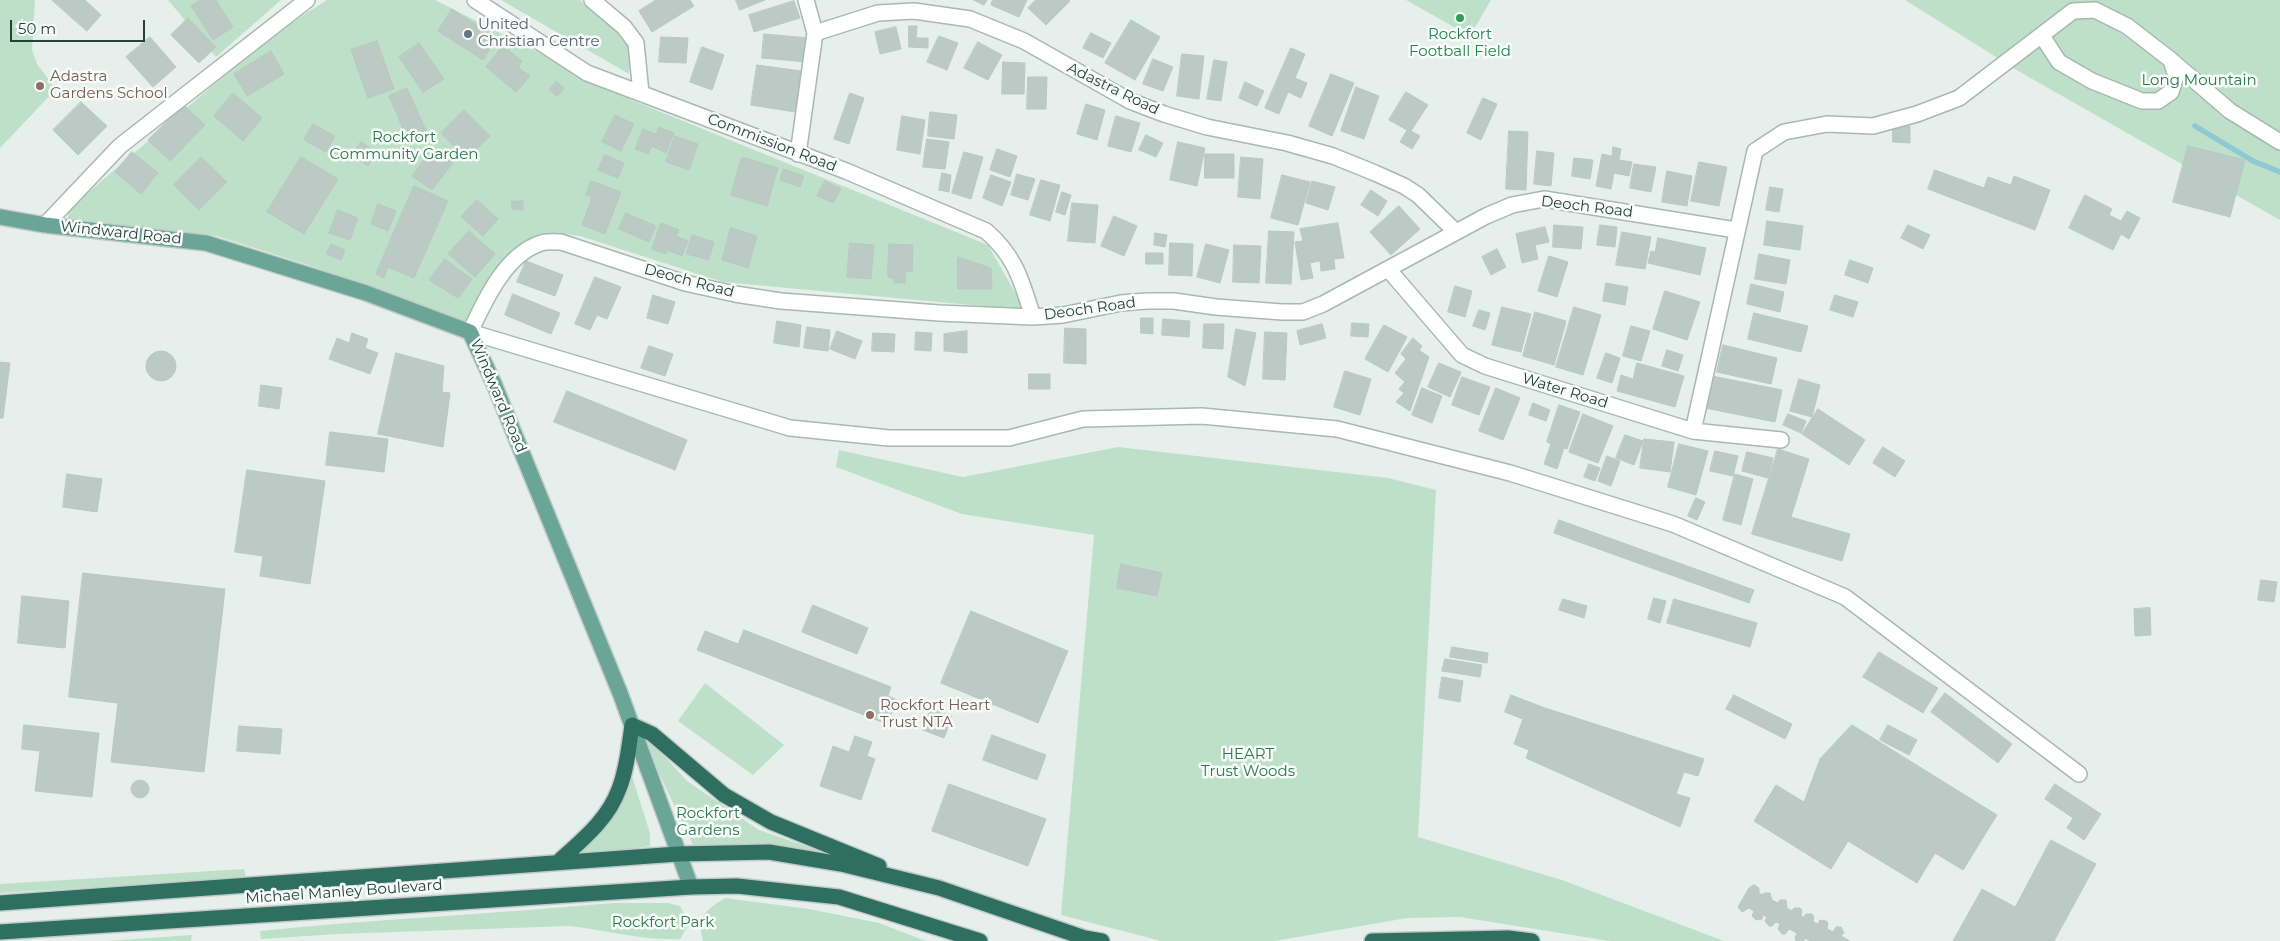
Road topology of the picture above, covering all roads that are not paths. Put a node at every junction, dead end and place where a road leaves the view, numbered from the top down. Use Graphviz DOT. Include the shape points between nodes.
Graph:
graph roads {
  1 [pos="307,0"];
  2 [pos="476,0"];
  3 [pos="592,0"];
  4 [pos="806,0"];
  5 [pos="815,33"];
  6 [pos="2042,36"];
  7 [pos="2171,60"];
  8 [pos="641,93"];
  9 [pos="2280,142"];
  10 [pos="798,154"];
  11 [pos="0,217"];
  12 [pos="45,225"];
  13 [pos="1736,230"];
  14 [pos="1456,232"];
  15 [pos="1388,269"];
  16 [pos="1033,317"];
  17 [pos="470,332"];
  18 [pos="1693,431"];
  19 [pos="1781,440"];
  20 [pos="632,725"];
  21 [pos="2079,774"];
  22 [pos="678,854"];
  23 [pos="558,862"];
  24 [pos="690,887"];
  25 [pos="939,888"];
  26 [pos="0,903"];
  27 [pos="0,932"];
  28 [pos="980,941"];
  29 [pos="1102,941"];
  30 [pos="1372,941"];
  31 [pos="1532,941"];
  1 -- 12 [label="street" via="120,146"];
  2 -- 8 [label="street, Commission Road" via="587,73"];
  3 -- 8 [label="street" via="624,27 636,43"];
  4 -- 5 [label="street"];
  5 -- 10 [label="street"];
  5 -- 14 [label="street, Adastra Road" via="878,14 914,12 970,19 1024,41 1130,101 1164,114 1207,127 1287,142 1375,173 1418,196"];
  6 -- 7 [label="street" via="2073,11 2095,10 2128,26"];
  6 -- 7 [label="street" via="2059,62 2092,81 2142,101 2158,101 2171,92 2176,76"];
  6 -- 13 [label="street" via="1959,98 1917,114 1873,126 1827,124 1784,132 1755,151"];
  7 -- 9 [label="street" via="2230,111"];
  8 -- 10 [label="street, Commission Road"];
  10 -- 16 [label="street, Commission Road" via="986,231 1002,246 1018,271"];
  11 -- 12 [label="main road, Windward Road"];
  12 -- 17 [label="main road, Windward Road" via="206,243 366,293"];
  13 -- 14 [label="street, Deoch Road" via="1544,199 1512,205"];
  13 -- 18 [label="street"];
  14 -- 15 [label="street, Deoch Road"];
  15 -- 16 [label="street, Deoch Road" via="1303,312 1147,301"];
  15 -- 18 [label="street, Water Road" via="1462,354 1485,366"];
  16 -- 17 [label="street, Deoch Road" via="781,301 735,294 685,282 561,242 543,242 523,252 495,282"];
  17 -- 20 [label="main road, Windward Road"];
  17 -- 21 [label="street" via="790,428 890,438 1009,438 1083,419 1202,416 1337,429 1510,473 1673,524 1844,597"];
  18 -- 19 [label="street, Water Road"];
  20 -- 22 [label="main road, Windward Road"];
  20 -- 23 [label="highway" via="620,789 610,808 592,831"];
  20 -- 25 [label="highway" via="652,734 724,795 771,822"];
  22 -- 23 [label="highway, Michael Manley Boulevard"];
  22 -- 24 [label="main road, Windward Road"];
  22 -- 25 [label="highway, Michael Manley Boulevard" via="769,852 841,864"];
  23 -- 26 [label="highway, Michael Manley Boulevard"];
  24 -- 27 [label="highway, Michael Manley Boulevard"];
  24 -- 28 [label="highway, Michael Manley Boulevard" via="755,887 839,896"];
  25 -- 29 [label="highway"];
  30 -- 31 [label="highway" via="1508,938"];
}
